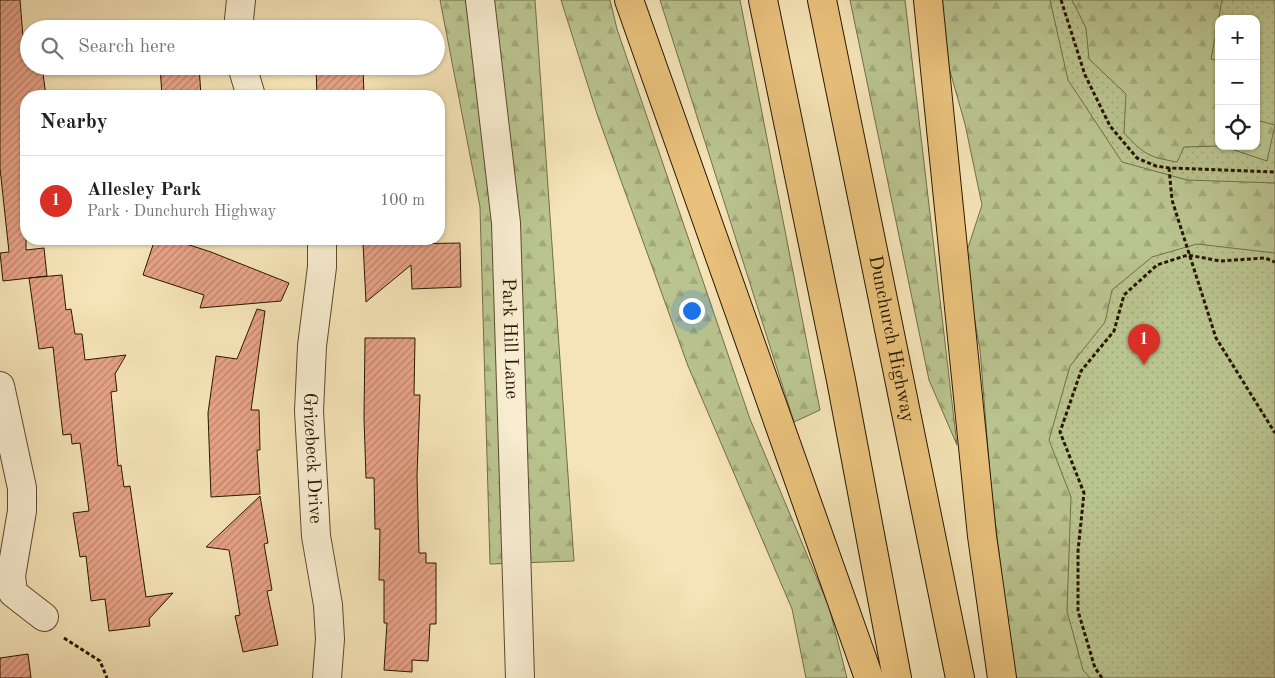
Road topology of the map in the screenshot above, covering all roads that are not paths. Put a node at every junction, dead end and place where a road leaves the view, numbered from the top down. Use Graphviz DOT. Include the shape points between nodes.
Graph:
graph roads {
  1 [pos="241,0"];
  2 [pos="480,0"];
  3 [pos="629,0"];
  4 [pos="763,0"];
  5 [pos="822,0"];
  6 [pos="928,0"];
  7 [pos="239,20"];
  8 [pos="245,75"];
  9 [pos="249,90"];
  10 [pos="322,245"];
  11 [pos="0,386"];
  12 [pos="5,583"];
  13 [pos="44,617"];
  14 [pos="327,678"];
  15 [pos="520,678"];
  16 [pos="869,678"];
  17 [pos="897,678"];
  18 [pos="960,678"];
  19 [pos="1002,678"];
  1 -- 7 [label="street"];
  2 -- 15 [label="street, Park Hill Lane" via="506,223"];
  3 -- 16 [label="highway"];
  4 -- 17 [label="highway" via="841,380"];
  5 -- 18 [label="highway, Dunchurch Highway"];
  6 -- 19 [label="highway" via="982,536"];
  8 -- 9 [label="street"];
  10 -- 14 [label="street, Grizebeck Drive" via="308,411 316,536 328,605"];
  11 -- 12 [label="street" via="22,488 22,511"];
  12 -- 13 [label="street"];
}
